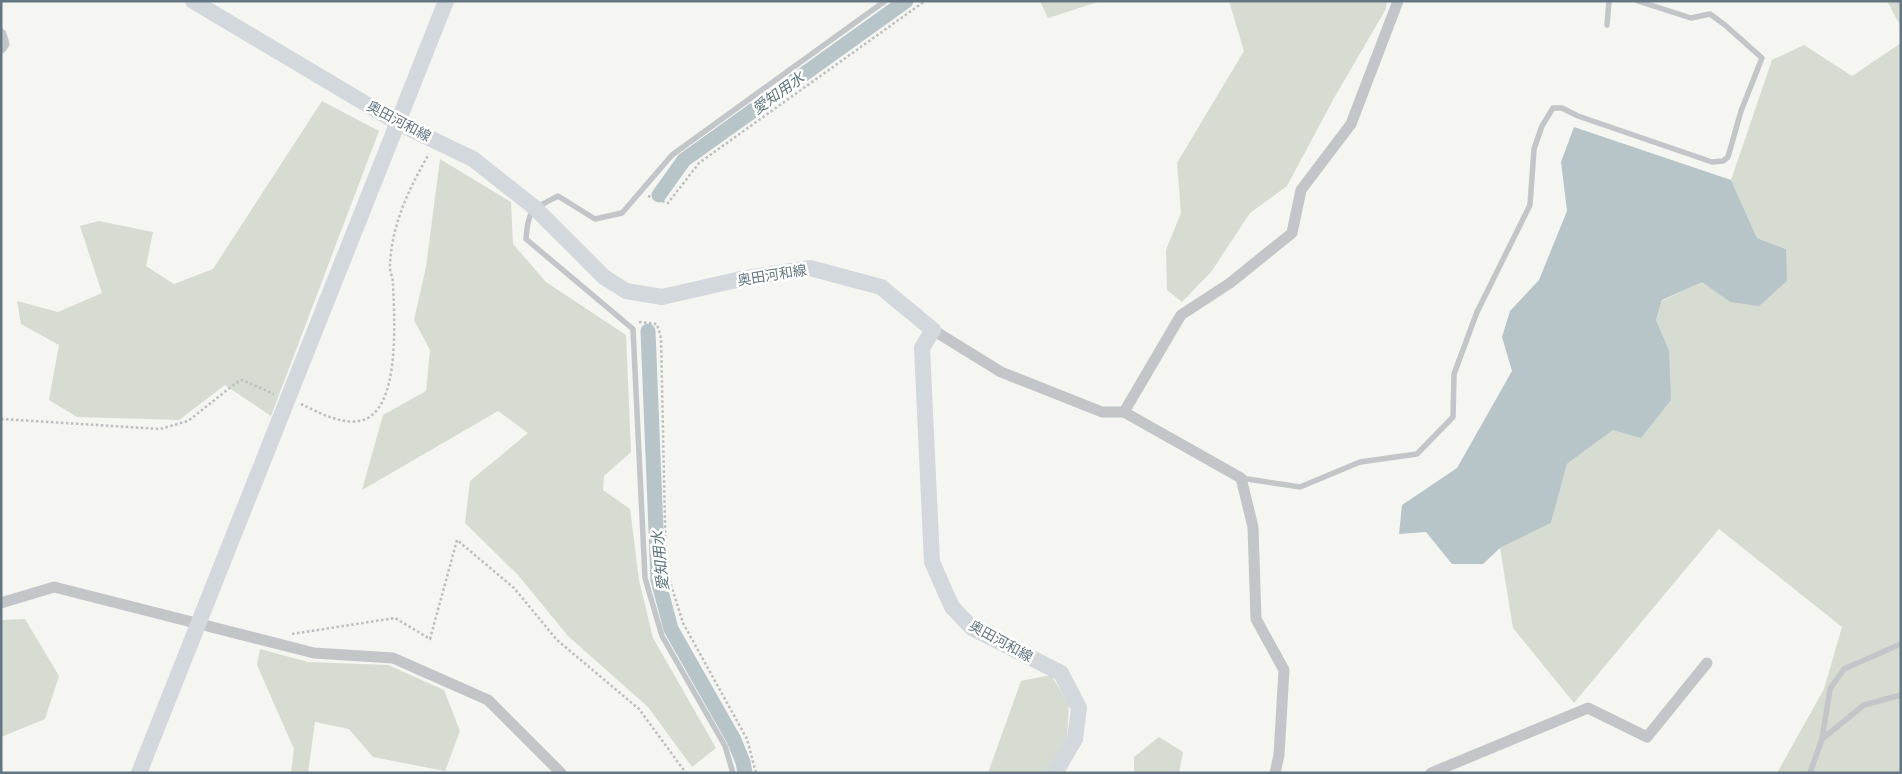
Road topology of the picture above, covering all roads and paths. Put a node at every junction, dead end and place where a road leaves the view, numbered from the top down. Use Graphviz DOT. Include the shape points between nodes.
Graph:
graph roads {
  1 [pos="446,1"];
  2 [pos="885,1"];
  3 [pos="925,1"];
  4 [pos="1398,1"];
  5 [pos="1609,1"];
  6 [pos="1638,1"];
  7 [pos="205,4"];
  8 [pos="1607,25"];
  9 [pos="1,34"];
  10 [pos="1,48"];
  11 [pos="398,123"];
  12 [pos="436,141"];
  13 [pos="640,193"];
  14 [pos="535,208"];
  15 [pos="633,329"];
  16 [pos="933,330"];
  17 [pos="275,394"];
  18 [pos="300,404"];
  19 [pos="1124,412"];
  20 [pos="1,419"];
  21 [pos="1241,478"];
  22 [pos="1,602"];
  23 [pos="198,624"];
  24 [pos="287,634"];
  25 [pos="1901,644"];
  26 [pos="1707,663"];
  27 [pos="1901,695"];
  28 [pos="1822,738"];
  29 [pos="139,773"];
  30 [pos="561,773"];
  31 [pos="686,773"];
  32 [pos="733,773"];
  33 [pos="756,773"];
  34 [pos="1055,773"];
  35 [pos="1276,773"];
  36 [pos="1431,773"];
  37 [pos="1810,773"];
  1 -- 11 [label="main road"];
  2 -- 13 [label="lane" via="672,155"];
  3 -- 13 [label="path" via="700,163 668,203"];
  4 -- 19 [label="street" via="1351,124 1301,190 1292,233 1230,283 1181,315"];
  5 -- 8 [label="lane"];
  6 -- 21 [label="lane" via="1691,18 1710,14 1762,58 1741,111 1728,157 1712,162 1562,108 1553,108 1534,149 1530,205 1478,312 1454,374 1453,418 1417,454 1360,462 1300,487"];
  7 -- 11 [label="main road, 奥田河和線"];
  9 -- 10 [label="street" via="4,44"];
  11 -- 12 [label="main road, 奥田河和線"];
  11 -- 23 [label="main road"];
  12 -- 14 [label="main road, 奥田河和線" via="473,159"];
  12 -- 18 [label="path" via="411,186 396,224 390,265 393,284 392,371 382,405 372,418 358,422 338,420"];
  13 -- 14 [label="lane" via="622,213 595,219 558,196"];
  14 -- 15 [label="lane" via="527,218 526,239"];
  14 -- 16 [label="main road, 奥田河和線" via="604,276 626,291 662,297 810,268 881,287"];
  15 -- 32 [label="lane" via="645,578 662,636 725,746"];
  15 -- 33 [label="path" via="639,321 657,324 661,338 666,569 683,623 747,739"];
  16 -- 19 [label="street" via="1001,372 1102,412"];
  16 -- 34 [label="main road, 奥田河和線" via="922,348 932,562 952,607 972,628 1061,673 1080,708 1075,739"];
  17 -- 20 [label="path" via="242,380 188,421 160,430"];
  19 -- 21 [label="street"];
  21 -- 35 [label="street" via="1253,527 1256,619 1284,670"];
  22 -- 23 [label="street" via="54,587"];
  23 -- 29 [label="main road"];
  23 -- 30 [label="street" via="314,653 393,658 488,700"];
  24 -- 31 [label="path" via="395,618 430,639 457,540 514,588 557,640 640,709"];
  25 -- 28 [label="lane" via="1844,669 1830,689"];
  26 -- 36 [label="street" via="1647,737 1588,708"];
  27 -- 28 [label="lane" via="1864,705"];
  28 -- 37 [label="lane"];
}
